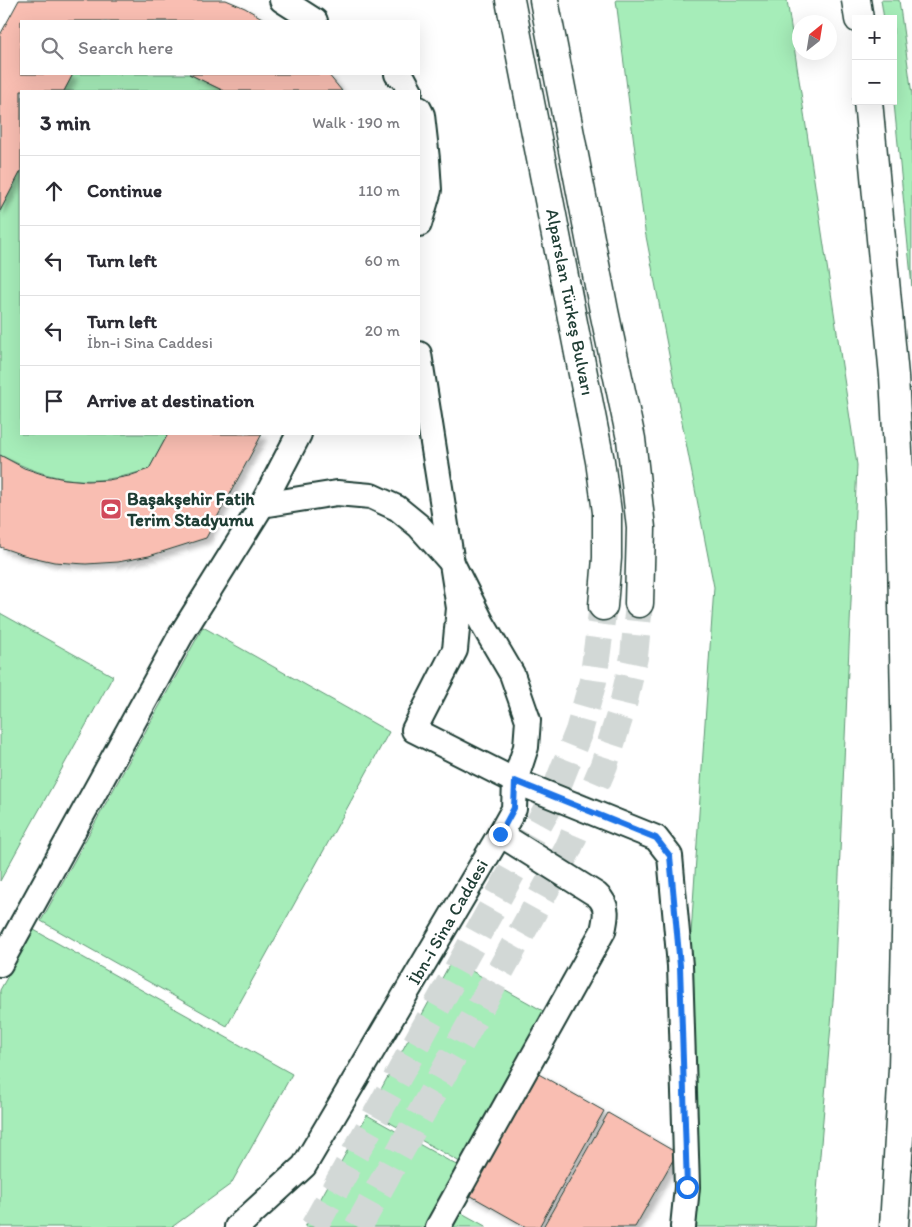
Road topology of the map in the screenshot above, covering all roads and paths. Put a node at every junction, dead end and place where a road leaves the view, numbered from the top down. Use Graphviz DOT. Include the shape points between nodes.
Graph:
graph roads {
  1 [pos="282,0"];
  2 [pos="510,0"];
  3 [pos="544,0"];
  4 [pos="856,0"];
  5 [pos="858,15"];
  6 [pos="313,20"];
  7 [pos="398,75"];
  8 [pos="409,90"];
  9 [pos="868,105"];
  10 [pos="420,111"];
  11 [pos="420,221"];
  12 [pos="420,360"];
  13 [pos="298,435"];
  14 [pos="262,505"];
  15 [pos="452,563"];
  16 [pos="639,603"];
  17 [pos="603,606"];
  18 [pos="515,781"];
  19 [pos="500,834"];
  20 [pos="0,964"];
  21 [pos="237,1227"];
  22 [pos="438,1227"];
  23 [pos="683,1227"];
  24 [pos="894,1227"];
  1 -- 6 [label="street"];
  2 -- 17 [label="main road, Alparslan Türkeş Bulvarı" via="600,461 607,512"];
  3 -- 16 [label="main road, Alparslan Türkeş Bulvarı" via="631,439 641,528"];
  4 -- 5 [label="main road"];
  7 -- 8 [label="street"];
  9 -- 24 [label="main road" via="894,376 901,507 908,847 903,1068"];
  10 -- 11 [label="street" via="428,159 429,190"];
  12 -- 15 [label="street"];
  13 -- 14 [label="street"];
  14 -- 15 [label="street, İbn-i Sina Caddesi" via="337,493 371,496 397,508 419,526"];
  14 -- 20 [label="street" via="181,635"];
  15 -- 18 [label="street, İbn-i Sina Caddesi" via="512,674 528,720 526,747"];
  15 -- 18 [label="street" via="459,608 455,650 414,730"];
  18 -- 19 [label="street, İbn-i Sina Caddesi" via="514,808"];
  18 -- 23 [label="street" via="656,838 670,856 680,966 687,1187"];
  19 -- 21 [label="street, İbn-i Sina Caddesi" via="304,1166"];
  19 -- 22 [label="street" via="603,899 607,915 603,931"];
}
